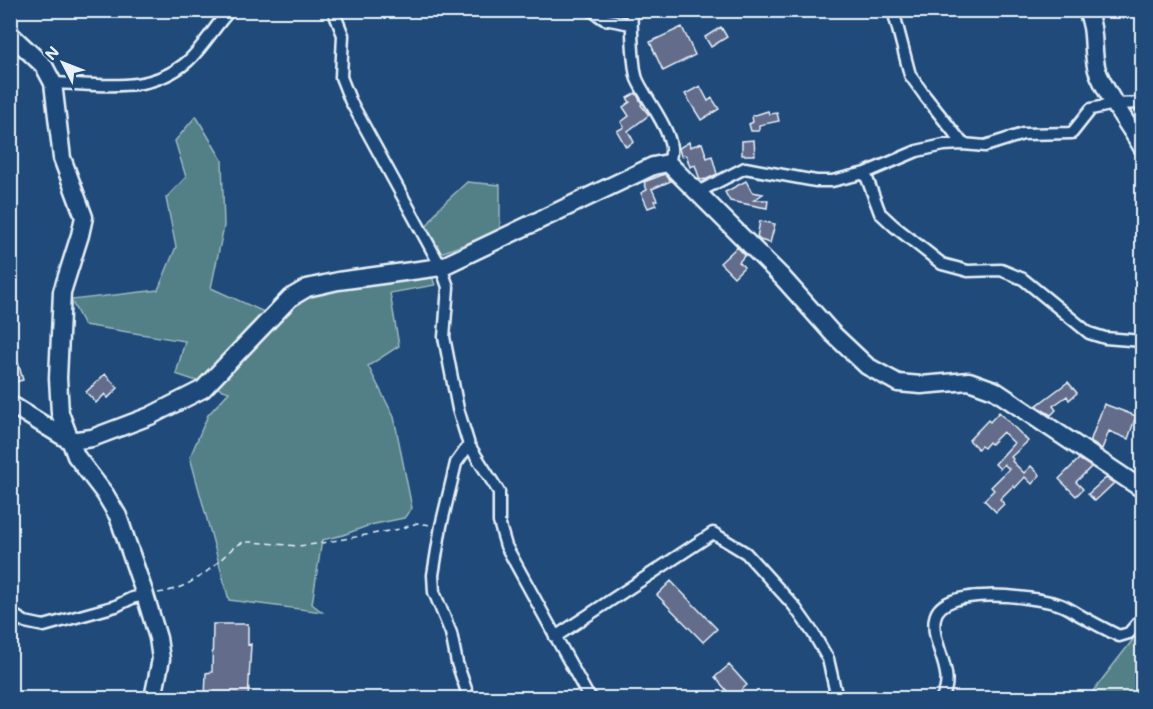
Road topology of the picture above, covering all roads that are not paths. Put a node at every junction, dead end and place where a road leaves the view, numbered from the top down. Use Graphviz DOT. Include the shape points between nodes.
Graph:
graph roads {
  1 [pos="230,10"];
  2 [pos="333,10"];
  3 [pos="591,10"];
  4 [pos="632,10"];
  5 [pos="893,10"];
  6 [pos="1086,10"];
  7 [pos="631,24"];
  8 [pos="10,34"];
  9 [pos="53,83"];
  10 [pos="1143,103"];
  11 [pos="1115,104"];
  12 [pos="963,144"];
  13 [pos="1143,147"];
  14 [pos="668,162"];
  15 [pos="866,173"];
  16 [pos="698,192"];
  17 [pos="441,267"];
  18 [pos="1143,341"];
  19 [pos="10,404"];
  20 [pos="70,441"];
  21 [pos="469,445"];
  22 [pos="1143,489"];
  23 [pos="145,595"];
  24 [pos="10,613"];
  25 [pos="1143,618"];
  26 [pos="555,637"];
  27 [pos="153,699"];
  28 [pos="469,699"];
  29 [pos="592,699"];
  30 [pos="837,699"];
  31 [pos="942,699"];
  1 -- 9 [label="street" via="189,60 158,80 137,86"];
  2 -- 17 [label="street" via="343,35 341,77 350,100"];
  3 -- 7 [label="street" via="604,19"];
  4 -- 7 [label="street"];
  5 -- 12 [label="street" via="910,75"];
  6 -- 11 [label="street" via="1093,31 1097,69"];
  7 -- 14 [label="street" via="636,78 669,136 672,156"];
  8 -- 9 [label="street" via="44,66"];
  9 -- 20 [label="street" via="62,158 84,217 62,292 58,378 60,412"];
  10 -- 11 [label="street"];
  11 -- 12 [label="street" via="1091,109 1072,133 1023,134 986,146"];
  11 -- 13 [label="street"];
  12 -- 15 [label="street" via="916,151"];
  14 -- 16 [label="street"];
  14 -- 17 [label="street" via="652,166"];
  15 -- 16 [label="street" via="832,182 745,168"];
  15 -- 18 [label="street" via="880,213 942,264 968,270 1001,270 1023,279 1089,333"];
  16 -- 22 [label="street" via="867,366 898,383 969,381 994,390"];
  17 -- 20 [label="street" via="338,281 299,291 202,389 150,416 92,438"];
  17 -- 21 [label="street" via="448,287 446,352"];
  19 -- 20 [label="street"];
  20 -- 23 [label="street" via="76,456 118,516"];
  21 -- 26 [label="street" via="499,492 499,522 506,546"];
  21 -- 28 [label="street" via="456,463 433,575"];
  23 -- 24 [label="street" via="44,626 25,622"];
  23 -- 27 [label="street" via="161,659"];
  25 -- 31 [label="street" via="1129,633 1119,636 1059,604 988,594 948,604 934,616 934,630 945,665"];
  26 -- 29 [label="street"];
  26 -- 30 [label="street" via="714,532 746,553 794,606 828,659"];
}
